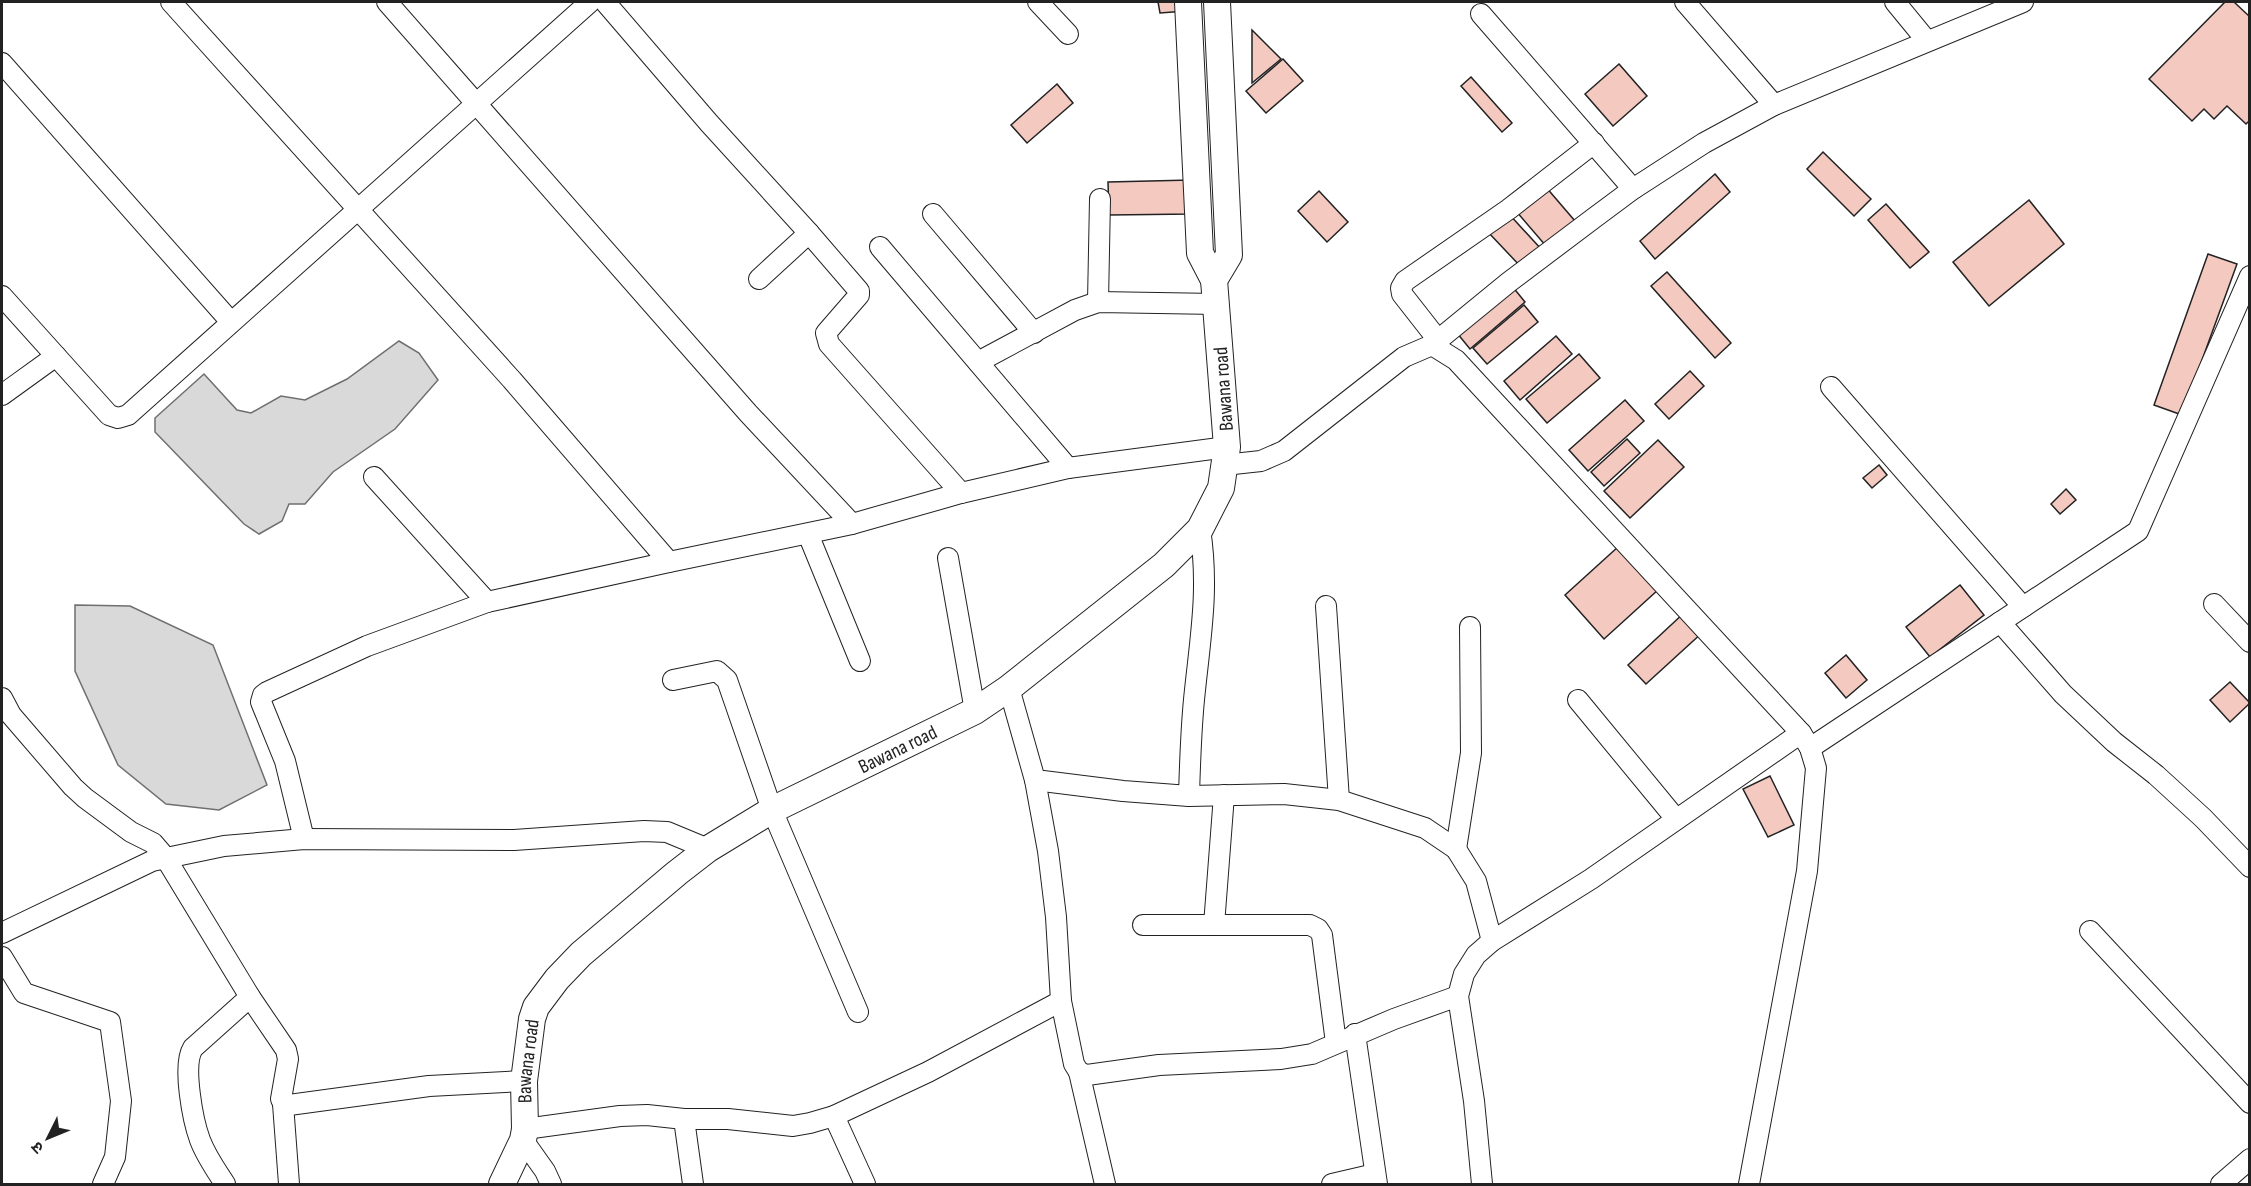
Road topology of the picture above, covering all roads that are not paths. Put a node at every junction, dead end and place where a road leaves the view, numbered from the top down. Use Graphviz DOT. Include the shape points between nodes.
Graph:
graph roads {
  1 [pos="171,2"];
  2 [pos="387,2"];
  3 [pos="590,2"];
  4 [pos="605,2"];
  5 [pos="1038,2"];
  6 [pos="1685,2"];
  7 [pos="1895,2"];
  8 [pos="2023,2"];
  9 [pos="1189,6"];
  10 [pos="1217,7"];
  11 [pos="1481,14"];
  12 [pos="1068,34"];
  13 [pos="1927,41"];
  14 [pos="2,63"];
  15 [pos="476,104"];
  16 [pos="1773,105"];
  17 [pos="1594,143"];
  18 [pos="1633,189"];
  19 [pos="1100,199"];
  20 [pos="356,209"];
  21 [pos="933,214"];
  22 [pos="809,233"];
  23 [pos="880,247"];
  24 [pos="2250,276"];
  25 [pos="759,279"];
  26 [pos="1216,292"];
  27 [pos="2,296"];
  28 [pos="1098,302"];
  29 [pos="231,322"];
  30 [pos="1034,333"];
  31 [pos="1435,342"];
  32 [pos="56,356"];
  33 [pos="978,362"];
  34 [pos="1831,387"];
  35 [pos="2,395"];
  36 [pos="1226,456"];
  37 [pos="1068,468"];
  38 [pos="374,477"];
  39 [pos="961,493"];
  40 [pos="852,524"];
  41 [pos="1200,529"];
  42 [pos="808,534"];
  43 [pos="948,558"];
  44 [pos="669,562"];
  45 [pos="487,602"];
  46 [pos="2214,604"];
  47 [pos="1326,606"];
  48 [pos="2023,607"];
  49 [pos="2000,622"];
  50 [pos="1470,627"];
  51 [pos="2250,642"];
  52 [pos="860,661"];
  53 [pos="673,680"];
  54 [pos="1009,688"];
  55 [pos="2,698"];
  56 [pos="1578,699"];
  57 [pos="975,711"];
  58 [pos="1805,740"];
  59 [pos="1035,780"];
  60 [pos="1224,795"];
  61 [pos="1190,796"];
  62 [pos="1339,800"];
  63 [pos="772,810"];
  64 [pos="1676,819"];
  65 [pos="304,839"];
  66 [pos="708,849"];
  67 [pos="1456,849"];
  68 [pos="165,857"];
  69 [pos="2250,867"];
  70 [pos="1143,925"];
  71 [pos="1214,925"];
  72 [pos="2090,931"];
  73 [pos="2,933"];
  74 [pos="1492,941"];
  75 [pos="2,957"];
  76 [pos="1458,996"];
  77 [pos="250,997"];
  78 [pos="1061,1001"];
  79 [pos="858,1012"];
  80 [pos="1355,1034"];
  81 [pos="1336,1043"];
  82 [pos="1079,1072"];
  83 [pos="524,1080"];
  84 [pos="2250,1103"];
  85 [pos="283,1104"];
  86 [pos="834,1116"];
  87 [pos="684,1119"];
  88 [pos="524,1134"];
  89 [pos="2250,1159"];
  90 [pos="1376,1179"];
  91 [pos="103,1185"];
  92 [pos="225,1185"];
  93 [pos="289,1185"];
  94 [pos="502,1185"];
  95 [pos="551,1185"];
  96 [pos="693,1185"];
  97 [pos="866,1185"];
  98 [pos="1105,1185"];
  99 [pos="1332,1185"];
  100 [pos="1482,1185"];
  101 [pos="1749,1185"];
  102 [pos="2222,1185"];
  1 -- 20 [label="street"];
  2 -- 15 [label="street"];
  3 -- 15 [label="street"];
  4 -- 22 [label="street"];
  5 -- 12 [label="street"];
  6 -- 16 [label="street"];
  7 -- 13 [label="street"];
  8 -- 13 [label="street"];
  9 -- 10 [label="main road"];
  9 -- 26 [label="main road, Bawana road" via="1200,253"];
  10 -- 26 [label="main road" via="1229,255"];
  11 -- 17 [label="street"];
  13 -- 16 [label="street"];
  14 -- 29 [label="street"];
  15 -- 20 [label="street"];
  15 -- 40 [label="street" via="748,413"];
  16 -- 18 [label="street"];
  17 -- 18 [label="street"];
  17 -- 31 [label="street" via="1509,209 1405,281 1402,294"];
  18 -- 31 [label="street"];
  19 -- 28 [label="street"];
  20 -- 29 [label="street"];
  20 -- 44 [label="street" via="512,380"];
  21 -- 30 [label="street"];
  22 -- 25 [label="street"];
  22 -- 39 [label="street" via="859,291 826,333 829,344"];
  23 -- 33 [label="street"];
  24 -- 48 [label="street" via="2138,531"];
  26 -- 28 [label="street"];
  26 -- 36 [label="main road, Bawana road"];
  27 -- 32 [label="street"];
  28 -- 30 [label="street"];
  29 -- 32 [label="street" via="128,415 118,418 109,416"];
  30 -- 33 [label="street"];
  31 -- 36 [label="street" via="1404,357 1284,451 1261,461"];
  31 -- 58 [label="street" via="1456,360"];
  32 -- 35 [label="street"];
  33 -- 37 [label="street"];
  34 -- 48 [label="street"];
  36 -- 37 [label="street"];
  36 -- 41 [label="main road, Bawana road" via="1221,488"];
  37 -- 39 [label="street"];
  38 -- 45 [label="street"];
  39 -- 40 [label="street"];
  40 -- 42 [label="street"];
  41 -- 54 [label="main road, Bawana road" via="1164,565"];
  41 -- 61 [label="street" via="1205,596 1190,742"];
  42 -- 44 [label="street"];
  42 -- 52 [label="street"];
  43 -- 57 [label="street"];
  44 -- 45 [label="street"];
  45 -- 65 [label="street" via="367,646 263,695 261,702 285,761"];
  46 -- 51 [label="street"];
  47 -- 62 [label="street"];
  48 -- 49 [label="street"];
  49 -- 58 [label="street"];
  49 -- 69 [label="street" via="2064,694 2203,818"];
  50 -- 67 [label="street" via="1471,753"];
  53 -- 63 [label="street" via="717,671 727,680"];
  54 -- 57 [label="main road, Bawana road"];
  54 -- 59 [label="street"];
  55 -- 68 [label="street" via="11,715 73,787 131,832 153,843"];
  56 -- 64 [label="street"];
  57 -- 63 [label="main road, Bawana road"];
  58 -- 64 [label="street"];
  58 -- 101 [label="street" via="1816,768 1807,871"];
  59 -- 61 [label="street"];
  59 -- 78 [label="street" via="1051,873"];
  60 -- 61 [label="street"];
  60 -- 62 [label="street" via="1284,794"];
  60 -- 71 [label="street"];
  62 -- 67 [label="street" via="1425,828"];
  63 -- 66 [label="main road, Bawana road"];
  63 -- 79 [label="street"];
  64 -- 74 [label="street" via="1591,879"];
  65 -- 66 [label="street" via="514,840 644,831 667,832"];
  65 -- 68 [label="street" via="224,846"];
  66 -- 83 [label="main road, Bawana road" via="580,954 558,979 536,1007"];
  67 -- 74 [label="street" via="1476,881"];
  68 -- 73 [label="street"];
  68 -- 77 [label="street"];
  70 -- 71 [label="street"];
  71 -- 81 [label="street" via="1310,925 1318,929 1322,935"];
  72 -- 84 [label="street"];
  74 -- 76 [label="street" via="1476,955 1464,974"];
  75 -- 91 [label="street" via="24,993 110,1022 120,1101 115,1157"];
  76 -- 80 [label="street"];
  76 -- 100 [label="street"];
  77 -- 85 [label="street" via="287,1054"];
  77 -- 92 [label="street" via="189,1056 192,1104 200,1138"];
  78 -- 82 [label="street"];
  78 -- 86 [label="street" via="928,1072"];
  80 -- 81 [label="street"];
  80 -- 90 [label="street"];
  81 -- 82 [label="street" via="1312,1054 1281,1059 1159,1065 1087,1075"];
  82 -- 98 [label="street"];
  83 -- 85 [label="street" via="429,1086"];
  83 -- 88 [label="main road, Bawana road"];
  85 -- 93 [label="street"];
  86 -- 87 [label="street" via="793,1126"];
  86 -- 97 [label="street"];
  87 -- 88 [label="street" via="620,1116"];
  87 -- 96 [label="street"];
  88 -- 94 [label="main road, Bawana road"];
  88 -- 95 [label="street"];
  89 -- 102 [label="street"];
  90 -- 99 [label="street"];
}
